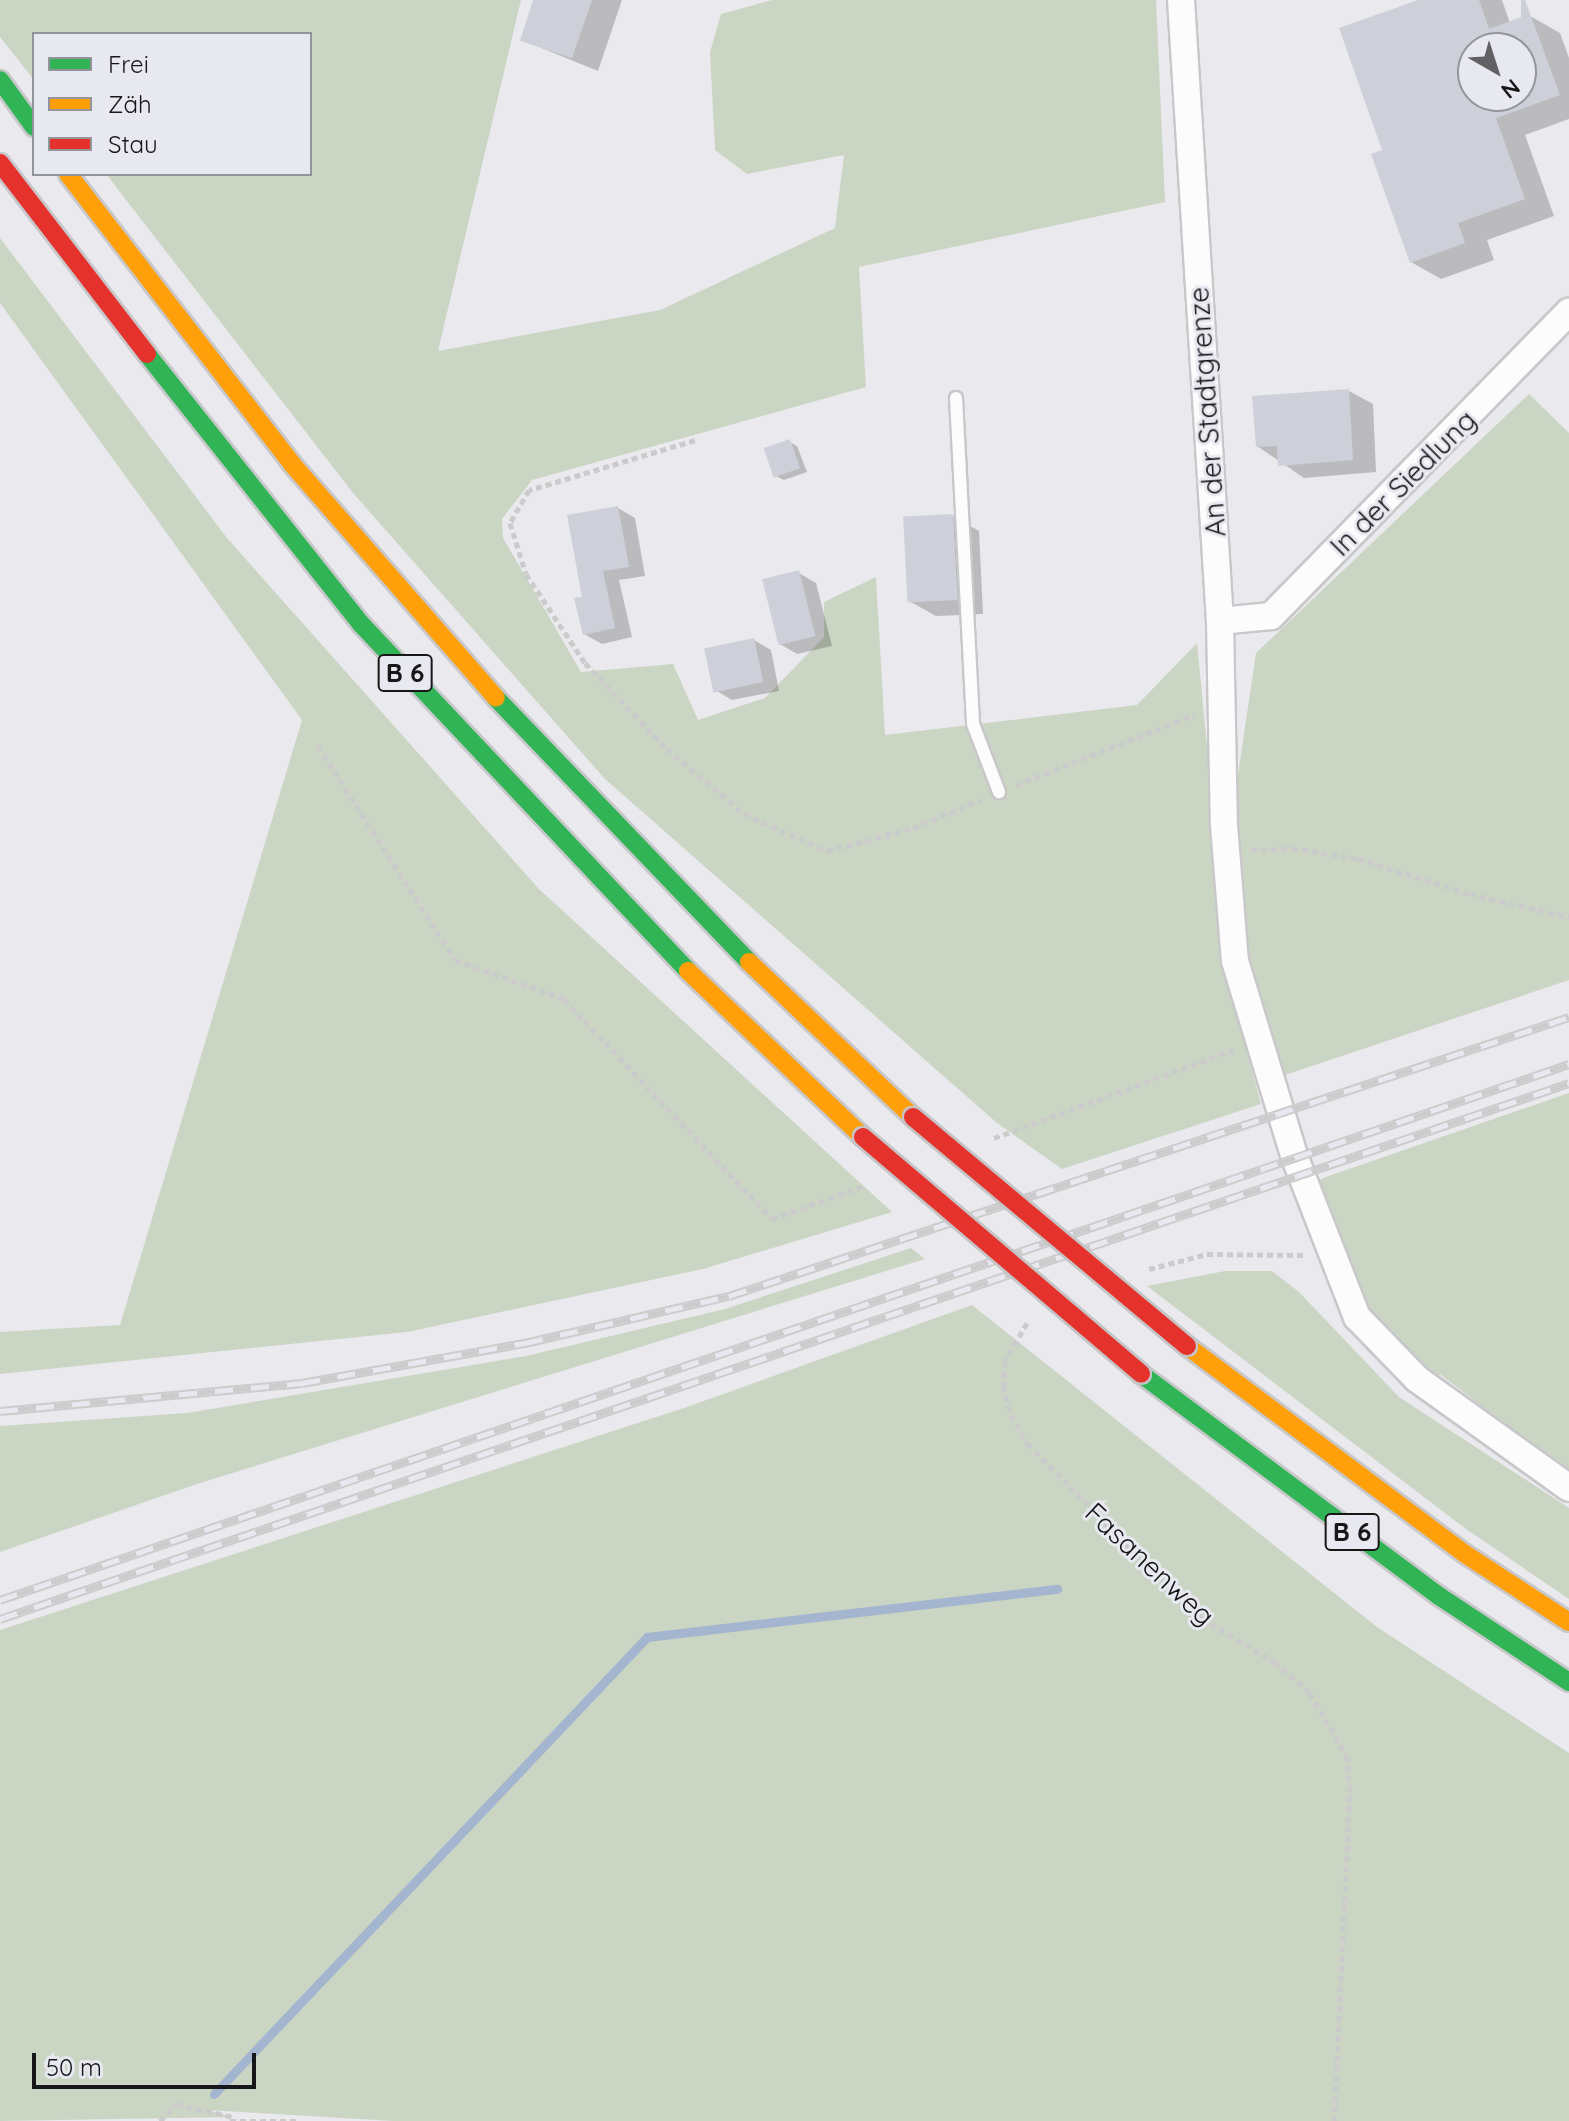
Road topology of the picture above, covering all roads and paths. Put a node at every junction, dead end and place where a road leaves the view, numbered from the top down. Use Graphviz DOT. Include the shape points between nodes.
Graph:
graph roads {
  1 [pos="1181,0"];
  2 [pos="0,80"];
  3 [pos="32,124"];
  4 [pos="0,163"];
  5 [pos="70,176"];
  6 [pos="1569,312"];
  7 [pos="956,398"];
  8 [pos="695,440"];
  9 [pos="1220,621"];
  10 [pos="1220,704"];
  11 [pos="318,746"];
  12 [pos="999,792"];
  13 [pos="1226,852"];
  14 [pos="1569,917"];
  15 [pos="1259,1041"];
  16 [pos="998,1137"];
  17 [pos="856,1189"];
  18 [pos="1331,1248"];
  19 [pos="1150,1269"];
  20 [pos="1030,1319"];
  21 [pos="1569,1488"];
  22 [pos="1569,1622"];
  23 [pos="1569,1682"];
  24 [pos="231,2119"];
  25 [pos="160,2121"];
  26 [pos="297,2121"];
  27 [pos="1334,2121"];
  1 -- 9 [label="street, An der Stadtgrenze"];
  2 -- 3 [label="highway"];
  4 -- 23 [label="highway, B 6, bridge" via="362,625 652,936 863,1137 1141,1374 1439,1596"];
  5 -- 22 [label="highway, B 6, bridge" via="292,464 506,710 703,918 913,1117 1187,1346 1465,1554"];
  6 -- 9 [label="street, In der Siedlung" via="1271,616"];
  7 -- 12 [label="lane" via="973,724"];
  8 -- 12 [label="path" via="529,490 510,523 526,574 585,663 667,749 744,814 827,851 913,828"];
  9 -- 10 [label="street, An der Stadtgrenze"];
  10 -- 12 [label="path"];
  10 -- 13 [label="street, An der Stadtgrenze"];
  11 -- 17 [label="path" via="455,960 564,999 772,1219"];
  13 -- 14 [label="path" via="1292,848 1358,859 1470,894"];
  13 -- 15 [label="street, An der Stadtgrenze" via="1235,961"];
  15 -- 16 [label="path"];
  15 -- 18 [label="street, An der Stadtgrenze" via="1295,1158"];
  18 -- 19 [label="path" via="1293,1257 1207,1254"];
  18 -- 21 [label="street, An der Stadtgrenze" via="1357,1317 1417,1379"];
  20 -- 27 [label="path, Fasanenweg" via="1014,1337 1003,1386 1011,1415 1028,1444 1202,1619 1275,1662 1310,1693 1346,1755 1350,1786"];
  24 -- 25 [label="path" via="177,2104"];
  24 -- 26 [label="path"];
}
